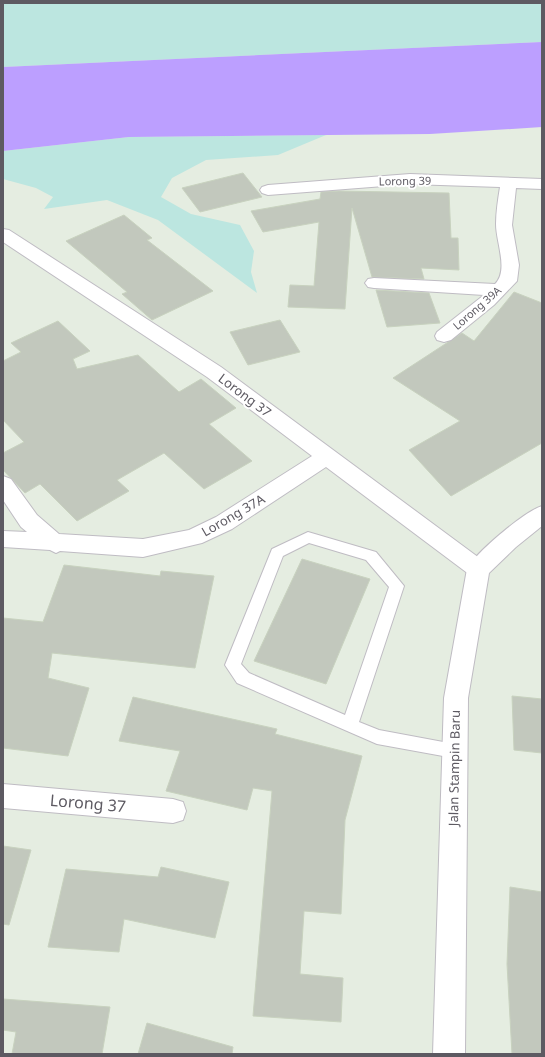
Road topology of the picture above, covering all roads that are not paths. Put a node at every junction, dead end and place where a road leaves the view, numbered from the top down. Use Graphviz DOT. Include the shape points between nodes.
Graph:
graph roads {
  1 [pos="508,183"];
  2 [pos="542,184"];
  3 [pos="268,190"];
  4 [pos="3,234"];
  5 [pos="374,282"];
  6 [pos="499,290"];
  7 [pos="444,336"];
  8 [pos="327,456"];
  9 [pos="3,484"];
  10 [pos="542,514"];
  11 [pos="3,539"];
  12 [pos="56,544"];
  13 [pos="478,569"];
  14 [pos="350,724"];
  15 [pos="454,751"];
  16 [pos="3,796"];
  17 [pos="173,811"];
  18 [pos="449,1054"];
  1 -- 2 [label="street, Lorong 39"];
  1 -- 3 [label="street, Lorong 39" via="392,180"];
  1 -- 6 [label="street, Lorong 39A" via="504,225 510,265 508,281"];
  4 -- 8 [label="street, Lorong 37" via="214,372"];
  5 -- 6 [label="street"];
  6 -- 7 [label="street, Lorong 39A"];
  8 -- 12 [label="street, Lorong 37A" via="224,523 194,537 143,548"];
  8 -- 13 [label="street, Lorong 37"];
  9 -- 12 [label="street" via="29,521"];
  10 -- 13 [label="street"];
  11 -- 12 [label="street, Lorong 37A"];
  13 -- 15 [label="street, Jalan Stampin Baru" via="456,698"];
  14 -- 14 [label="lane" via="397,586 372,556 308,537 277,553 233,665 242,678"];
  14 -- 15 [label="lane" via="377,737"];
  15 -- 18 [label="street, Jalan Stampin Baru"];
  16 -- 17 [label="street, Lorong 37"];
}
